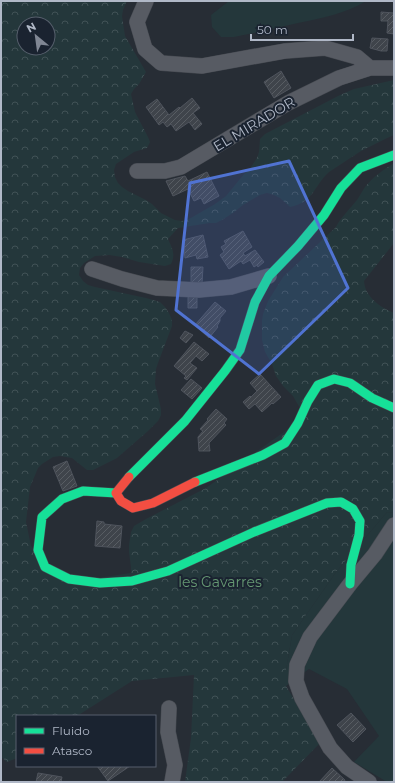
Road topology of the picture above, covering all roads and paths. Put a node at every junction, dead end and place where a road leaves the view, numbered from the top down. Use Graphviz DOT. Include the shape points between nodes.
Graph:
graph roads {
  1 [pos="146,1"];
  2 [pos="370,68"];
  3 [pos="394,68"];
  4 [pos="394,155"];
  5 [pos="137,171"];
  6 [pos="92,269"];
  7 [pos="269,276"];
  8 [pos="394,408"];
  9 [pos="116,493"];
  10 [pos="394,525"];
  11 [pos="350,584"];
  12 [pos="169,708"];
  13 [pos="172,782"];
  14 [pos="369,782"];
  1 -- 2 [label="street" via="137,22 145,49 161,62 202,66 285,51 325,48 357,57"];
  2 -- 3 [label="street, EL MIRADOR"];
  2 -- 5 [label="street, EL MIRADOR" via="339,78 288,103 181,167 165,171"];
  4 -- 7 [label="street" via="360,168 341,188 324,215 298,246"];
  6 -- 7 [label="street" via="157,288 199,290 231,287"];
  7 -- 9 [label="street" via="255,302 240,350 226,371 185,422"];
  8 -- 9 [label="street" via="372,398 350,383 334,379 318,385 285,443 263,455 204,478 154,502 133,508 121,501"];
  9 -- 11 [label="street" via="83,491 62,499 42,517 38,550 45,567 69,579 100,583 132,581 168,571 327,502 341,502 352,509 360,521"];
  10 -- 11 [label="street" via="375,554"];
  11 -- 14 [label="street" via="310,637 297,665 296,682 330,748 347,767"];
  12 -- 13 [label="street" via="168,732 175,765"];
}
